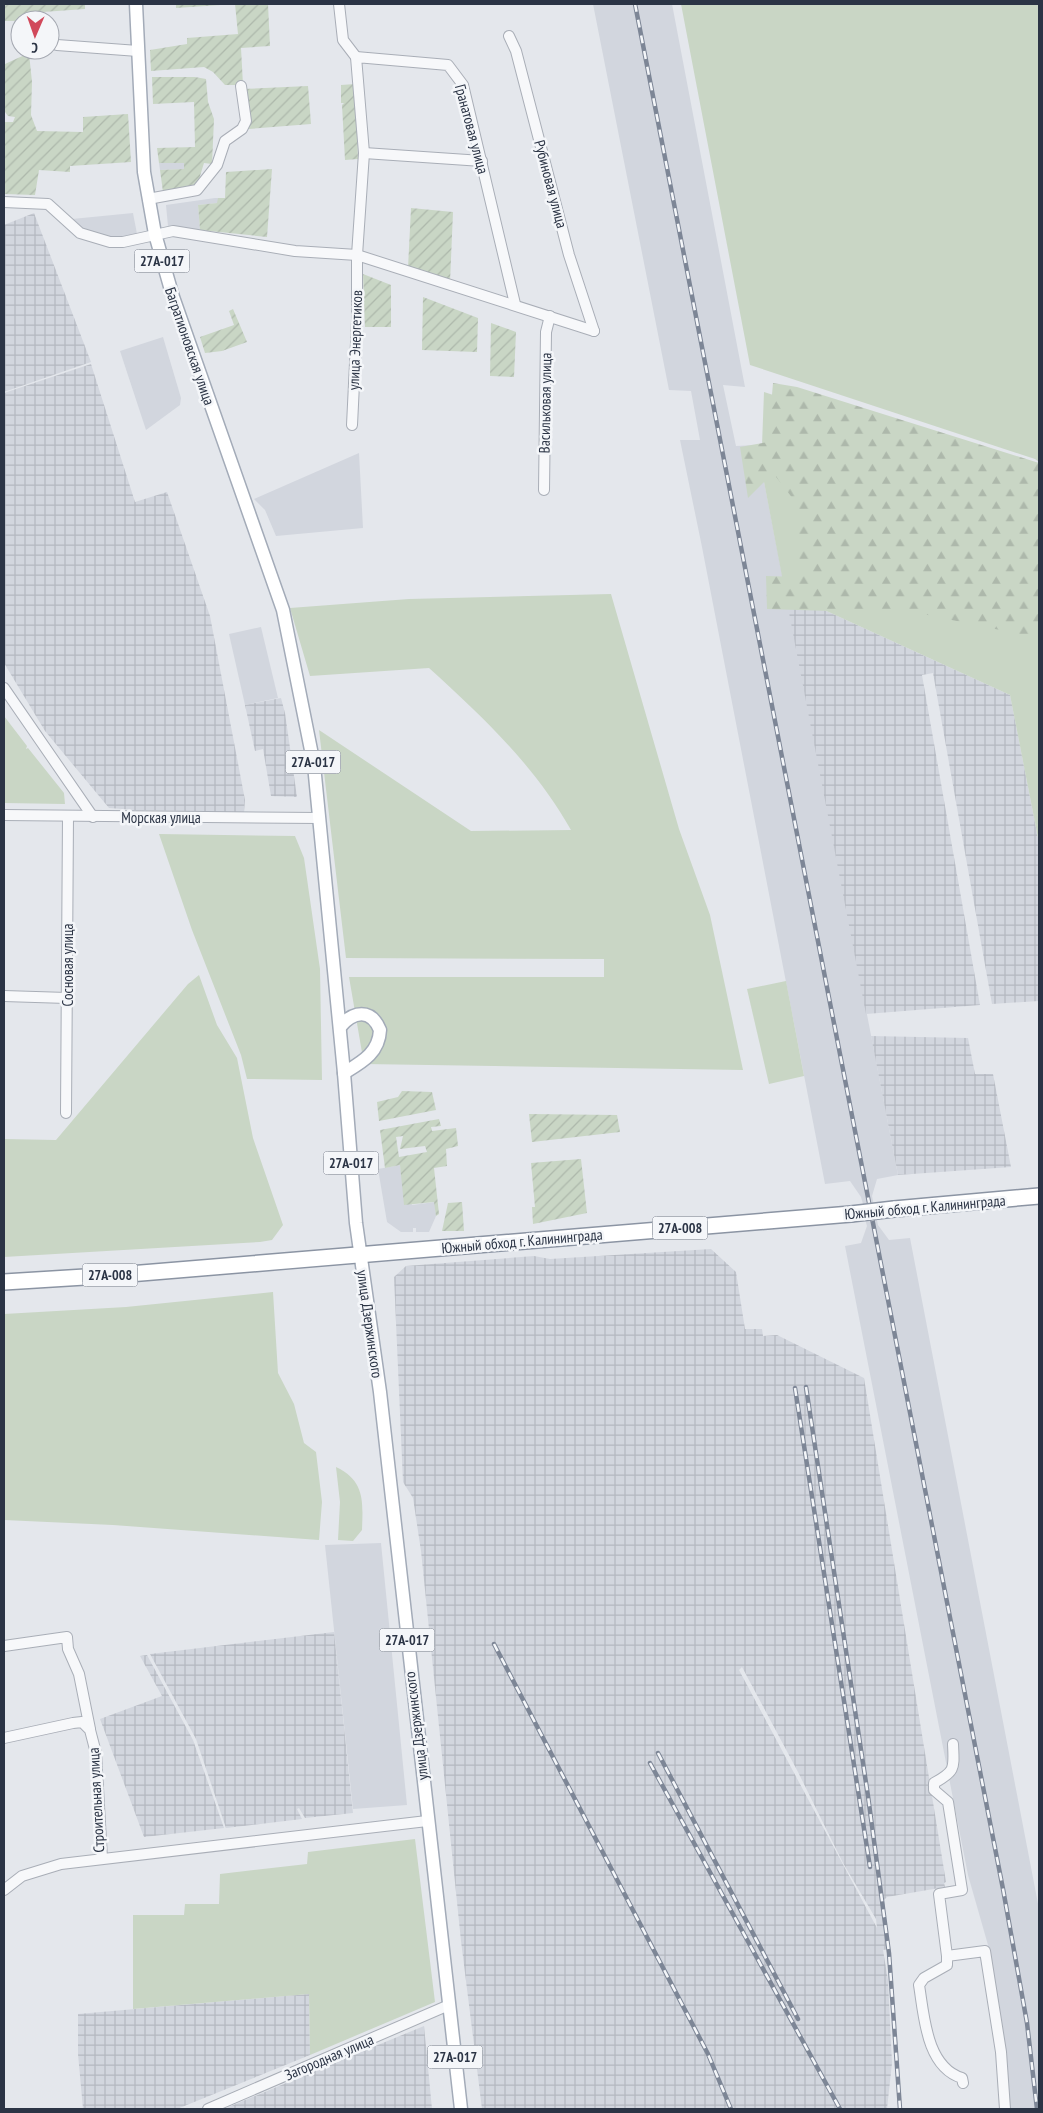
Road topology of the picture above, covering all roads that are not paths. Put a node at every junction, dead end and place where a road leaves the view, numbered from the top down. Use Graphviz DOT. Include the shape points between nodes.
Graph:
graph roads {
  1 [pos="136,4"];
  2 [pos="339,4"];
  3 [pos="509,36"];
  4 [pos="60,45"];
  5 [pos="138,52"];
  6 [pos="356,57"];
  7 [pos="242,86"];
  8 [pos="364,153"];
  9 [pos="482,161"];
  10 [pos="148,200"];
  11 [pos="4,202"];
  12 [pos="155,234"];
  13 [pos="357,255"];
  14 [pos="515,304"];
  15 [pos="550,316"];
  16 [pos="352,425"];
  17 [pos="544,490"];
  18 [pos="4,688"];
  19 [pos="4,815"];
  20 [pos="68,816"];
  21 [pos="93,817"];
  22 [pos="319,818"];
  23 [pos="4,996"];
  24 [pos="67,998"];
  25 [pos="340,1027"];
  26 [pos="344,1073"];
  27 [pos="66,1113"];
  28 [pos="1039,1196"];
  29 [pos="360,1254"];
  30 [pos="4,1282"];
  31 [pos="4,1646"];
  32 [pos="90,1730"];
  33 [pos="4,1738"];
  34 [pos="953,1744"];
  35 [pos="427,1821"];
  36 [pos="102,1858"];
  37 [pos="4,1890"];
  38 [pos="947,1956"];
  39 [pos="449,2005"];
  40 [pos="962,2083"];
  41 [pos="208,2109"];
  42 [pos="461,2109"];
  43 [pos="1005,2109"];
  1 -- 5 [label="main road, Багратионовская улица / 27А-017"];
  2 -- 6 [label="street" via="344,40"];
  3 -- 15 [label="street, Рубиновая улица" via="516,51 569,255 594,331"];
  4 -- 5 [label="street"];
  5 -- 10 [label="main road, Багратионовская улица / 27А-017"];
  6 -- 8 [label="street"];
  6 -- 9 [label="street, Гранатовая улица" via="448,65 463,85"];
  7 -- 10 [label="street" via="246,121 242,129 225,141 217,165 197,190"];
  8 -- 9 [label="street"];
  8 -- 13 [label="street"];
  9 -- 14 [label="street, Гранатовая улица"];
  10 -- 12 [label="main road, Багратионовская улица / 27А-017"];
  11 -- 12 [label="street" via="48,204 69,226 100,240 123,242"];
  12 -- 13 [label="street" via="172,231 295,251"];
  12 -- 22 [label="main road, Багратионовская улица / 27А-017" via="173,297 283,610 314,765"];
  13 -- 14 [label="street"];
  13 -- 16 [label="street, улица Энергетиков"];
  14 -- 15 [label="street"];
  15 -- 17 [label="street, Васильковая улица" via="546,332"];
  18 -- 21 [label="street"];
  19 -- 20 [label="street, Морская улица"];
  20 -- 21 [label="street, Морская улица"];
  20 -- 24 [label="street, Сосновая улица"];
  21 -- 22 [label="street, Морская улица"];
  22 -- 25 [label="main road, 27А-017"];
  23 -- 24 [label="street"];
  24 -- 27 [label="street, Сосновая улица"];
  25 -- 26 [label="main road, 27А-017"];
  25 -- 26 [label="main road" via="353,1015 363,1014 372,1018 380,1030 367,1059"];
  26 -- 29 [label="main road, 27А-017"];
  28 -- 29 [label="highway, Южный обход г. Калининграда / 27А-008, bridge"];
  29 -- 30 [label="highway, Южный обход г. Калининграда / 27А-008"];
  29 -- 35 [label="main road, улица Дзержинского / 27А-017" via="380,1392"];
  31 -- 32 [label="street" via="67,1637 79,1674"];
  32 -- 33 [label="street, Строительная улица" via="82,1722"];
  32 -- 36 [label="street, Строительная улица" via="96,1753"];
  34 -- 38 [label="street" via="954,1767 949,1775 934,1783 934,1790 948,1802 962,1890 939,1894"];
  35 -- 36 [label="street"];
  35 -- 39 [label="main road, улица Дзержинского / 27А-017"];
  36 -- 37 [label="street, Строительная улица" via="57,1865 22,1876"];
  38 -- 40 [label="street" via="946,1965 924,1978 919,1985 929,2041 941,2064 962,2078"];
  38 -- 43 [label="street" via="985,1951 1001,2052"];
  39 -- 41 [label="street, Загородная улица"];
  39 -- 42 [label="main road, улица Дзержинского / 27А-017"];
}
